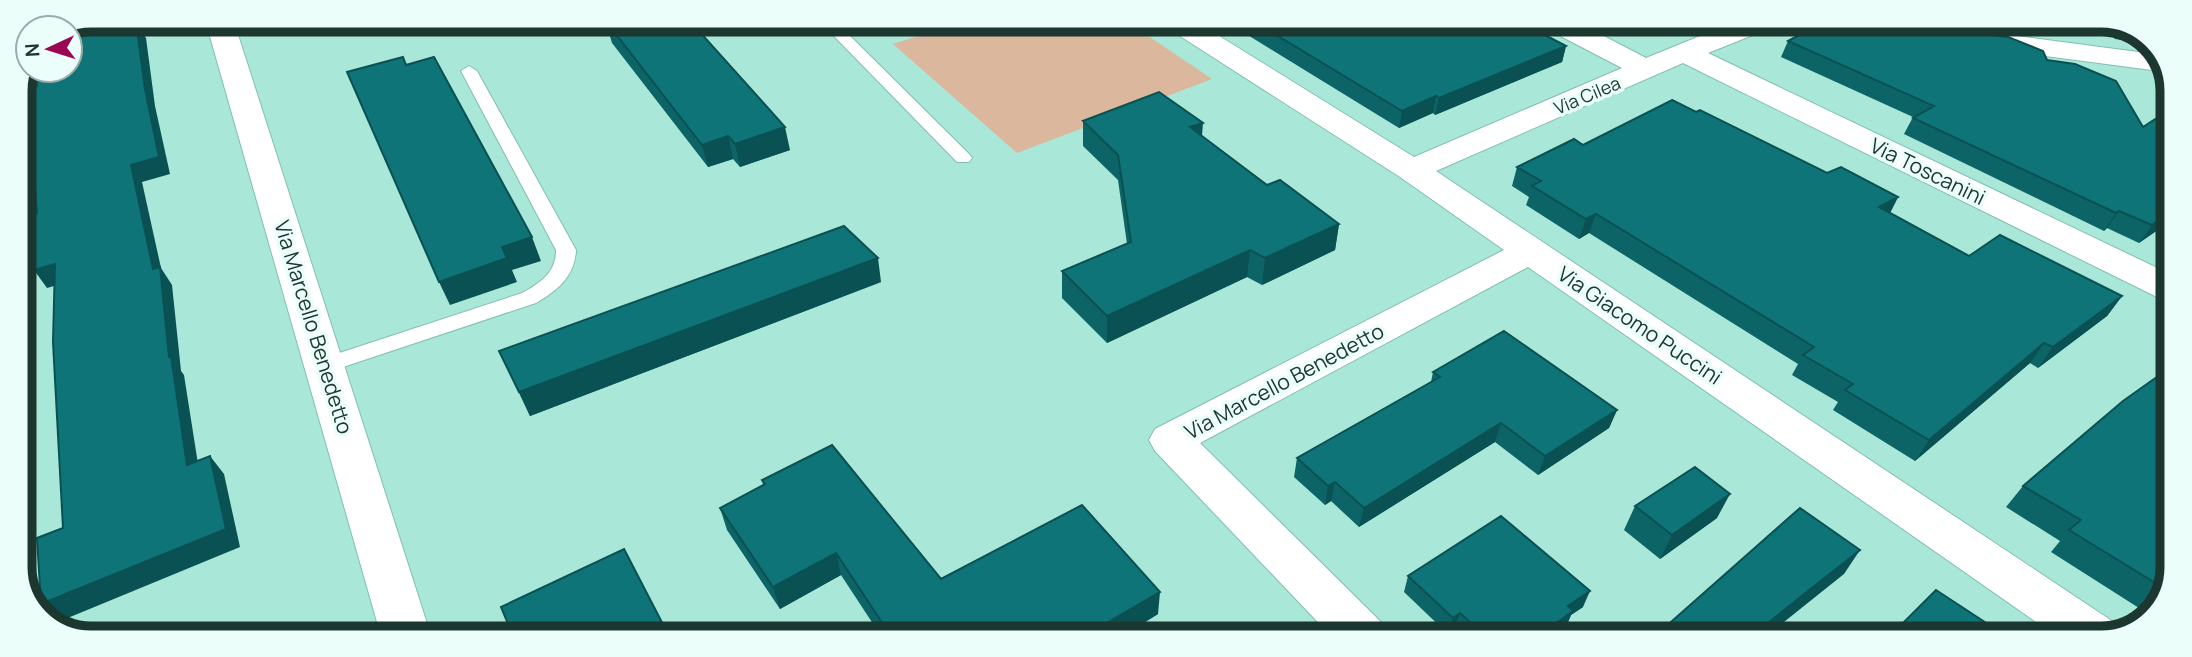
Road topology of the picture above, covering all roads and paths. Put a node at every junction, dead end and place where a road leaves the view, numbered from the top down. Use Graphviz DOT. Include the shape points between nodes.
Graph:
graph roads {
  1 [pos="223,32"];
  2 [pos="832,32"];
  3 [pos="1193,32"];
  4 [pos="1574,32"];
  5 [pos="1735,32"];
  6 [pos="2056,32"];
  7 [pos="1946,36"];
  8 [pos="2066,50"];
  9 [pos="1684,52"];
  10 [pos="2154,63"];
  11 [pos="1646,69"];
  12 [pos="469,71"];
  13 [pos="963,158"];
  14 [pos="1412,170"];
  15 [pos="1530,251"];
  16 [pos="2160,284"];
  17 [pos="326,365"];
  18 [pos="404,626"];
  19 [pos="1353,626"];
  20 [pos="2080,626"];
  1 -- 17 [label="street, Via Marcello Benedetto"];
  2 -- 13 [label="lane"];
  3 -- 14 [label="street, Via Giacomo Puccini"];
  4 -- 11 [label="street"];
  5 -- 9 [label="street, Via Cilea"];
  6 -- 8 [label="street"];
  7 -- 8 [label="street"];
  8 -- 10 [label="street"];
  9 -- 11 [label="street, Via Cilea"];
  9 -- 16 [label="street, Via Toscanini"];
  11 -- 14 [label="street, Via Cilea"];
  12 -- 17 [label="lane" via="566,250 561,273 529,298"];
  14 -- 15 [label="street, Via Giacomo Puccini"];
  15 -- 19 [label="street, Via Marcello Benedetto" via="1170,440"];
  15 -- 20 [label="street, Via Giacomo Puccini"];
  17 -- 18 [label="street, Via Marcello Benedetto"];
}
